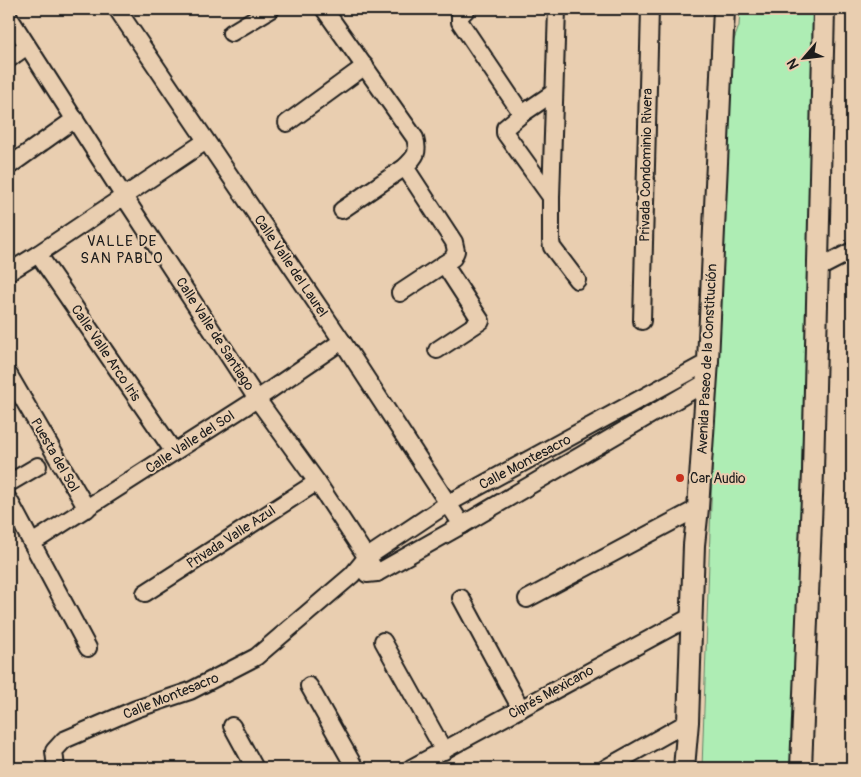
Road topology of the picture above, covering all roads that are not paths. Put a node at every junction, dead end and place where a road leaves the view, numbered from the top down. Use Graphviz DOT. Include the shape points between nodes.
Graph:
graph roads {
  1 [pos="117,9"];
  2 [pos="271,9"];
  3 [pos="324,9"];
  4 [pos="467,9"];
  5 [pos="557,9"];
  6 [pos="650,9"];
  7 [pos="724,9"];
  8 [pos="824,9"];
  9 [pos="9,17"];
  10 [pos="232,33"];
  11 [pos="26,46"];
  12 [pos="9,59"];
  13 [pos="365,66"];
  14 [pos="553,93"];
  15 [pos="522,114"];
  16 [pos="75,119"];
  17 [pos="287,123"];
  18 [pos="206,141"];
  19 [pos="9,166"];
  20 [pos="405,167"];
  21 [pos="123,195"];
  22 [pos="551,197"];
  23 [pos="342,210"];
  24 [pos="852,251"];
  25 [pos="38,254"];
  26 [pos="444,264"];
  27 [pos="819,268"];
  28 [pos="9,272"];
  29 [pos="577,280"];
  30 [pos="400,293"];
  31 [pos="642,321"];
  32 [pos="342,341"];
  33 [pos="437,350"];
  34 [pos="708,362"];
  35 [pos="9,375"];
  36 [pos="706,383"];
  37 [pos="257,399"];
  38 [pos="174,452"];
  39 [pos="38,466"];
  40 [pos="9,482"];
  41 [pos="317,482"];
  42 [pos="9,500"];
  43 [pos="447,504"];
  44 [pos="698,508"];
  45 [pos="87,509"];
  46 [pos="462,525"];
  47 [pos="32,543"];
  48 [pos="366,558"];
  49 [pos="377,573"];
  50 [pos="352,575"];
  51 [pos="145,593"];
  52 [pos="461,598"];
  53 [pos="527,599"];
  54 [pos="692,616"];
  55 [pos="383,641"];
  56 [pos="88,648"];
  57 [pos="309,686"];
  58 [pos="520,709"];
  59 [pos="688,722"];
  60 [pos="232,726"];
  61 [pos="437,759"];
  62 [pos="56,768"];
  63 [pos="255,768"];
  64 [pos="355,768"];
  65 [pos="411,768"];
  66 [pos="606,768"];
  67 [pos="684,768"];
  68 [pos="801,768"];
  1 -- 18 [label="street, Calle Valle del Laurel"];
  2 -- 10 [label="street"];
  3 -- 13 [label="street"];
  4 -- 15 [label="street" via="460,16 460,22"];
  5 -- 14 [label="street"];
  6 -- 31 [label="street, Privada Condominio Rivera"];
  7 -- 34 [label="street, Avenida Paseo de la Constitución"];
  8 -- 27 [label="street"];
  9 -- 11 [label="street, Calle Valle de Santiago"];
  11 -- 12 [label="street"];
  11 -- 16 [label="street, Calle Valle de Santiago"];
  13 -- 17 [label="street"];
  13 -- 20 [label="street" via="415,138 417,152"];
  14 -- 15 [label="street"];
  14 -- 22 [label="street"];
  15 -- 22 [label="street" via="508,124 505,133"];
  16 -- 19 [label="street"];
  16 -- 21 [label="street, Calle Valle de Santiago"];
  18 -- 21 [label="street"];
  18 -- 32 [label="street, Calle Valle del Laurel"];
  20 -- 23 [label="street"];
  20 -- 26 [label="street" via="456,246 455,255"];
  21 -- 25 [label="street"];
  21 -- 37 [label="street, Calle Valle de Santiago"];
  22 -- 29 [label="street" via="552,247"];
  24 -- 27 [label="street"];
  25 -- 28 [label="street"];
  25 -- 38 [label="street, Calle Valle Arco Iris"];
  26 -- 30 [label="street"];
  26 -- 33 [label="street" via="482,321"];
  27 -- 68 [label="street"];
  32 -- 37 [label="street, Calle Valle del Sol"];
  32 -- 43 [label="street, Calle Valle del Laurel"];
  34 -- 36 [label="street, Avenida Paseo de la Constitución"];
  34 -- 43 [label="street, Calle Montesacro"];
  35 -- 45 [label="street, Puesta del Sol"];
  36 -- 44 [label="street, Avenida Paseo de la Constitución"];
  36 -- 46 [label="street, Calle Montesacro"];
  37 -- 38 [label="street, Calle Valle del Sol"];
  37 -- 41 [label="street, Calle Valle de Santiago"];
  38 -- 45 [label="street, Calle Valle del Sol"];
  39 -- 40 [label="street"];
  41 -- 48 [label="street, Calle Valle de Santiago"];
  41 -- 51 [label="street, Privada Valle Azul"];
  42 -- 47 [label="street"];
  43 -- 46 [label="street, Calle Valle del Laurel"];
  43 -- 48 [label="street, Calle Montesacro"];
  44 -- 53 [label="street"];
  44 -- 54 [label="street, Avenida Paseo de la Constitución"];
  45 -- 47 [label="street, Calle Valle del Sol"];
  46 -- 49 [label="street, Calle Montesacro"];
  47 -- 56 [label="street"];
  48 -- 49 [label="street, Calle Valle de Santiago"];
  48 -- 50 [label="street, Calle Montesacro"];
  49 -- 50 [label="street, Calle Montesacro"];
  50 -- 62 [label="street, Calle Montesacro" via="256,657 190,691 136,709 64,740 54,751"];
  52 -- 58 [label="street"];
  54 -- 58 [label="street, Ciprés Mexicano"];
  54 -- 59 [label="street, Avenida Paseo de la Constitución"];
  55 -- 61 [label="street"];
  57 -- 64 [label="street"];
  58 -- 61 [label="street, Ciprés Mexicano"];
  59 -- 66 [label="street"];
  59 -- 67 [label="street, Avenida Paseo de la Constitución"];
  60 -- 63 [label="street"];
  61 -- 65 [label="street, Ciprés Mexicano"];
}
